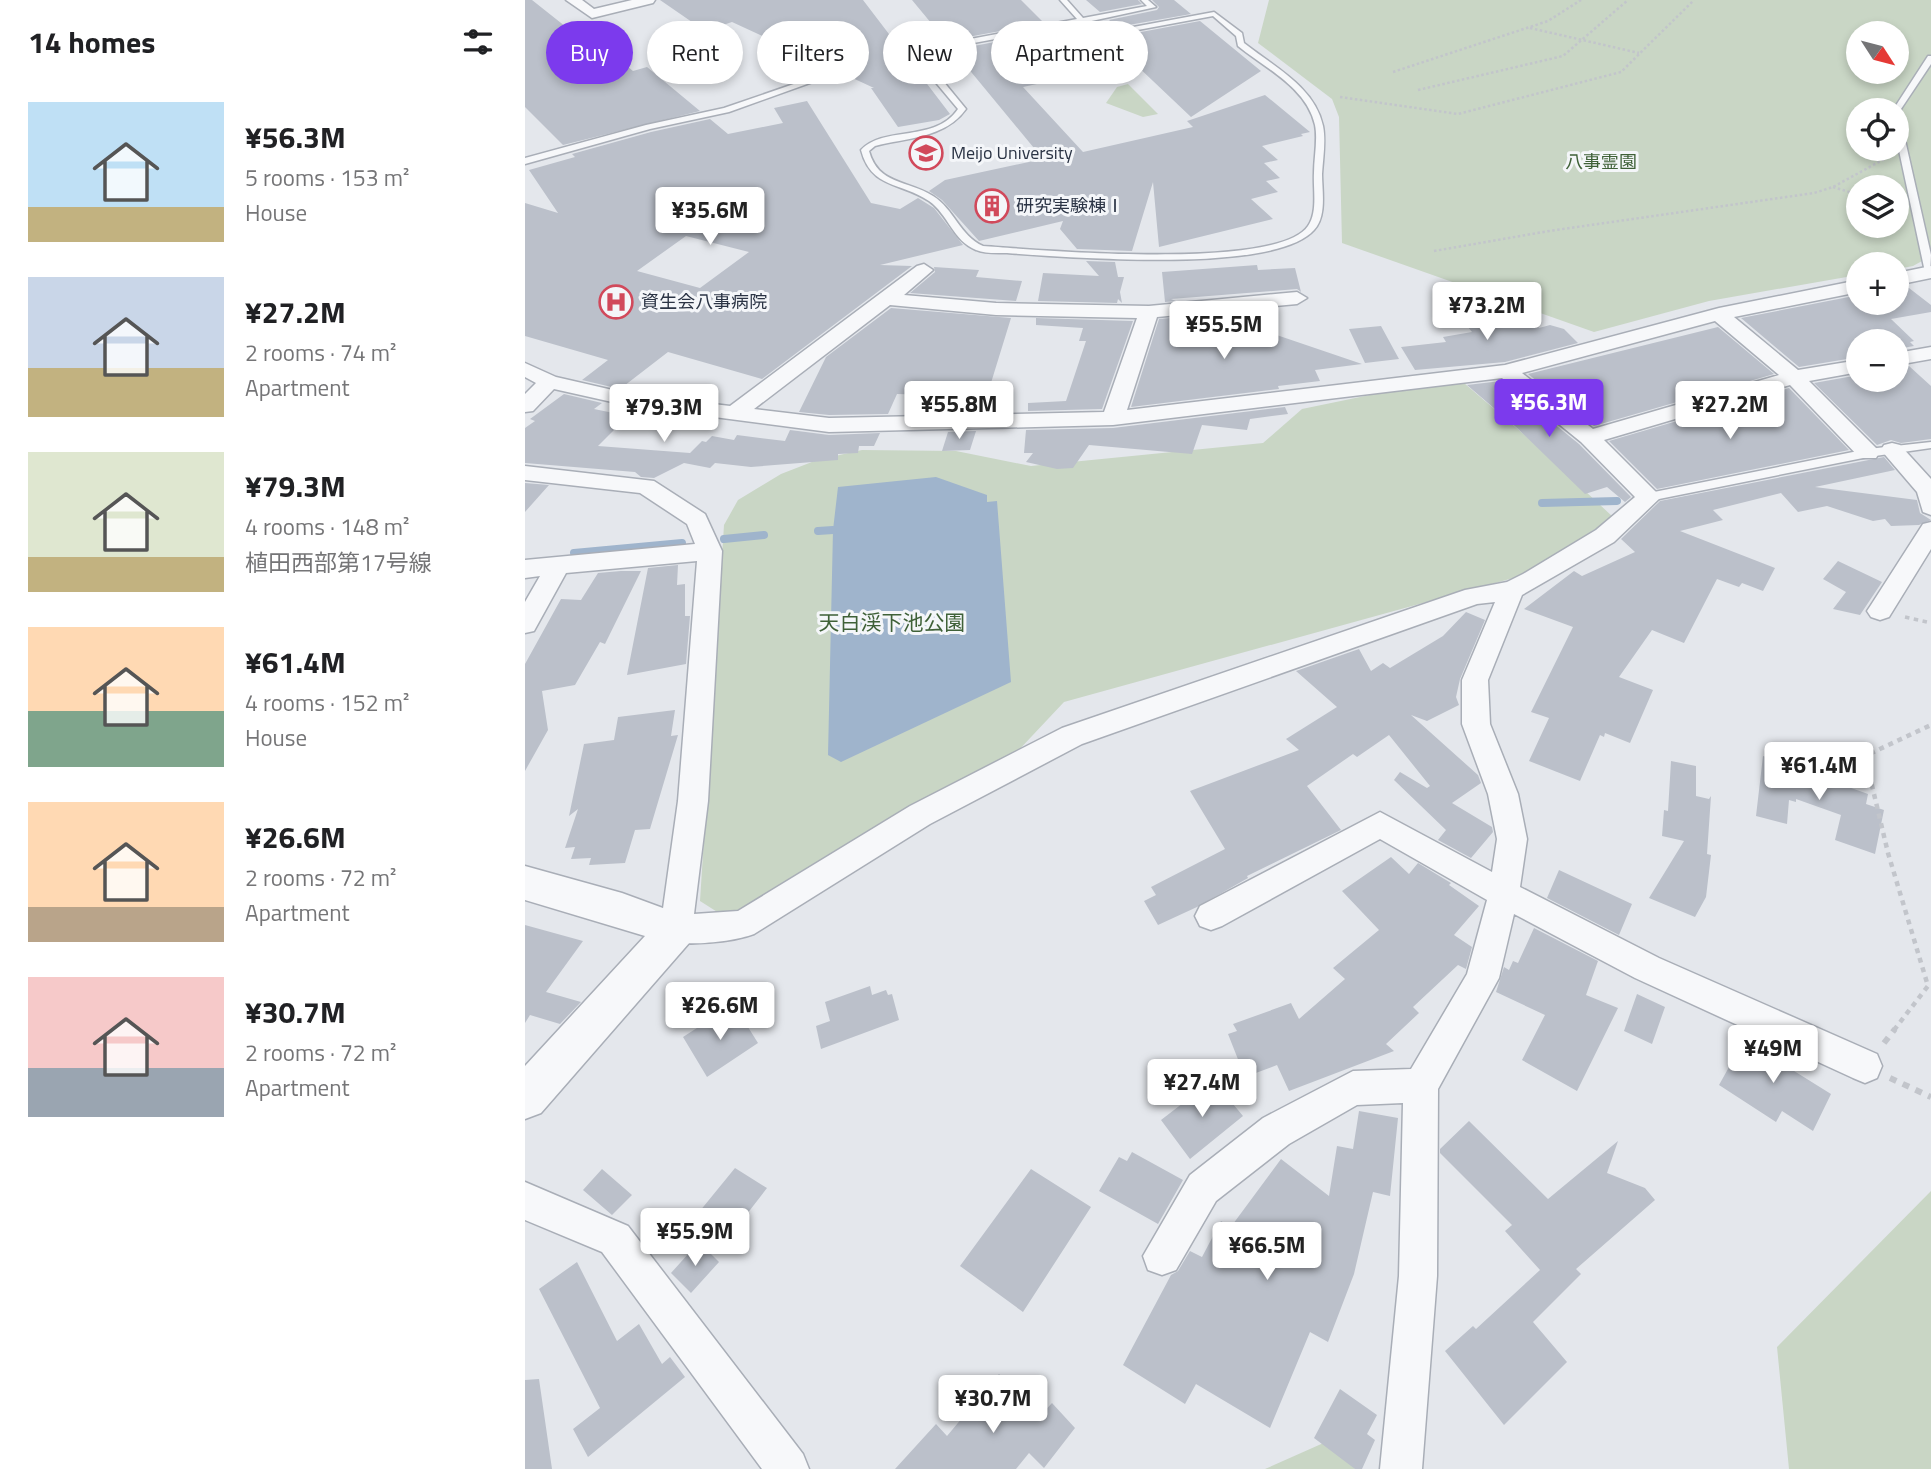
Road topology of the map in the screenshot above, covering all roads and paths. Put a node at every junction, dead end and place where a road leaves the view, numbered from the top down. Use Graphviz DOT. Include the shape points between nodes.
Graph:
graph roads {
  1 [pos="573,0"];
  2 [pos="648,0"];
  3 [pos="1063,0"];
  4 [pos="1144,0"];
  5 [pos="1581,0"];
  6 [pos="1628,0"];
  7 [pos="1694,0"];
  8 [pos="1082,21"];
  9 [pos="1088,21"];
  10 [pos="1083,22"];
  11 [pos="1529,27"];
  12 [pos="1583,40"];
  13 [pos="1639,53"];
  14 [pos="1931,58"];
  15 [pos="1393,72"];
  16 [pos="802,84"];
  17 [pos="1418,90"];
  18 [pos="1340,97"];
  19 [pos="1904,98"];
  20 [pos="525,161"];
  21 [pos="1878,161"];
  22 [pos="1906,161"];
  23 [pos="1833,187"];
  24 [pos="1846,191"];
  25 [pos="1434,251"];
  26 [pos="924,270"];
  27 [pos="1931,272"];
  28 [pos="1909,277"];
  29 [pos="1846,289"];
  30 [pos="1297,298"];
  31 [pos="887,299"];
  32 [pos="1149,312"];
  33 [pos="1719,314"];
  34 [pos="1931,353"];
  35 [pos="1909,357"];
  36 [pos="1846,368"];
  37 [pos="525,369"];
  38 [pos="1506,371"];
  39 [pos="1794,377"];
  40 [pos="549,382"];
  41 [pos="525,406"];
  42 [pos="735,413"];
  43 [pos="1113,418"];
  44 [pos="1589,437"];
  45 [pos="1931,445"];
  46 [pos="1892,450"];
  47 [pos="1868,453"];
  48 [pos="525,473"];
  49 [pos="1649,497"];
  50 [pos="1931,507"];
  51 [pos="1931,530"];
  52 [pos="711,551"];
  53 [pos="558,566"];
  54 [pos="525,569"];
  55 [pos="1522,585"];
  56 [pos="1880,611"];
  57 [pos="525,624"];
  58 [pos="1931,725"];
  59 [pos="525,883"];
  60 [pos="1504,894"];
  61 [pos="1211,916"];
  62 [pos="676,930"];
  63 [pos="1865,1066"];
  64 [pos="1421,1086"];
  65 [pos="1931,1097"];
  66 [pos="525,1098"];
  67 [pos="525,1201"];
  68 [pos="1161,1256"];
  69 [pos="789,1469"];
  70 [pos="1401,1469"];
  1 -- 2 [label="street" via="592,14"];
  3 -- 8 [label="lane"];
  4 -- 9 [label="lane" via="1153,7"];
  5 -- 11 [label="path"];
  6 -- 12 [label="path"];
  7 -- 13 [label="path"];
  10 -- 10 [label="lane" via="915,52 955,97 963,109 959,118 872,144 865,150 866,158 884,181 938,203 965,241 981,249 1135,258 1197,256 1281,246 1308,233 1317,214 1319,139 1310,100 1241,44 1239,35 1214,14 1100,35"];
  11 -- 12 [label="path"];
  11 -- 15 [label="path"];
  12 -- 13 [label="path"];
  12 -- 17 [label="path" via="1563,56"];
  13 -- 18 [label="path" via="1621,72 1458,114"];
  14 -- 19 [label="lane"];
  16 -- 20 [label="lane" via="726,110"];
  21 -- 23 [label="path"];
  22 -- 27 [label="lane"];
  23 -- 24 [label="path"];
  23 -- 25 [label="path"];
  26 -- 31 [label="street"];
  27 -- 28 [label="street"];
  29 -- 33 [label="street"];
  30 -- 32 [label="street"];
  31 -- 32 [label="street" via="996,309"];
  31 -- 42 [label="street"];
  32 -- 43 [label="street"];
  33 -- 38 [label="street"];
  33 -- 39 [label="street"];
  34 -- 35 [label="street"];
  36 -- 39 [label="street"];
  37 -- 40 [label="street"];
  38 -- 43 [label="street"];
  38 -- 44 [label="street"];
  39 -- 44 [label="street"];
  39 -- 47 [label="street"];
  40 -- 41 [label="street"];
  40 -- 42 [label="street" via="630,400"];
  42 -- 43 [label="street" via="829,425"];
  44 -- 49 [label="street"];
  45 -- 46 [label="lane"];
  46 -- 47 [label="lane"];
  46 -- 50 [label="street" via="1927,490"];
  47 -- 49 [label="lane"];
  48 -- 52 [label="street" via="646,486 697,520"];
  49 -- 55 [label="street" via="1605,536"];
  51 -- 56 [label="street"];
  52 -- 53 [label="street"];
  52 -- 62 [label="street" via="693,801"];
  53 -- 54 [label="street"];
  53 -- 57 [label="street"];
  55 -- 60 [label="street" via="1475,680 1476,724 1503,794 1512,839"];
  55 -- 62 [label="street" via="1474,596 1072,736 920,815 743,924"];
  58 -- 63 [label="path" via="1865,756 1928,986"];
  59 -- 62 [label="street"];
  60 -- 61 [label="street" via="1380,824"];
  60 -- 63 [label="street" via="1647,968"];
  60 -- 64 [label="street" via="1483,978"];
  62 -- 66 [label="street"];
  63 -- 65 [label="path"];
  64 -- 68 [label="street" via="1353,1088 1276,1131 1203,1188"];
  64 -- 70 [label="street" via="1418,1276"];
  67 -- 69 [label="street" via="615,1239"];
}
